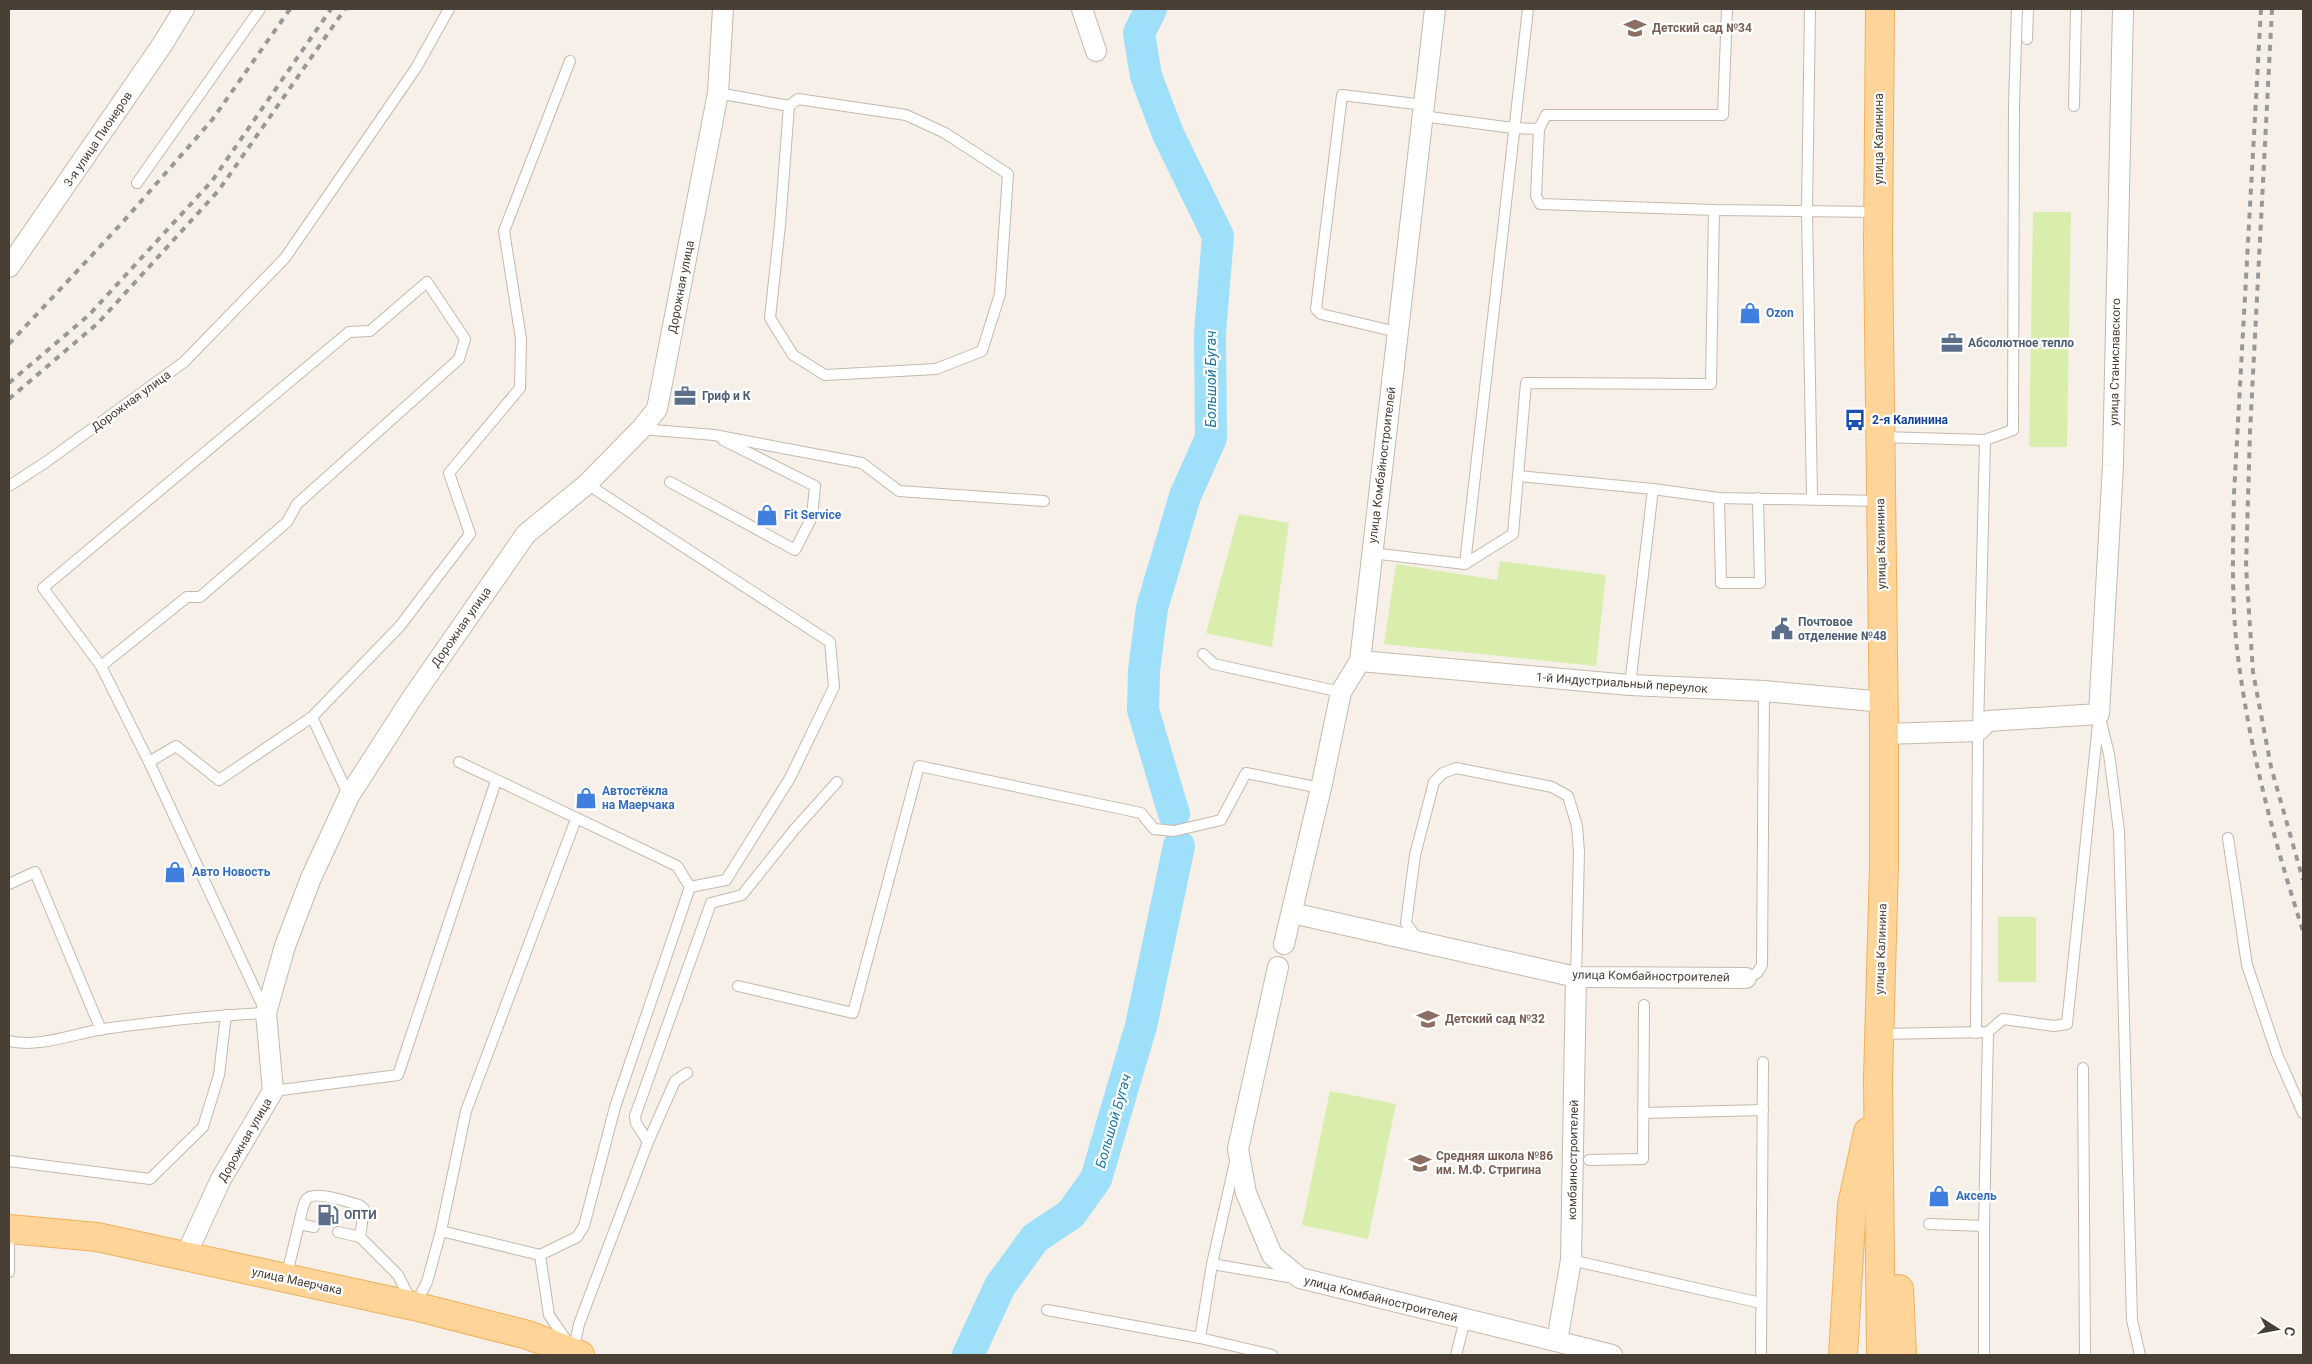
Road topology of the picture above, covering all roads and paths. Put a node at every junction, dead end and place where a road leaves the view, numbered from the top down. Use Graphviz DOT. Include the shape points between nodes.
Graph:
graph roads {
  1 [pos="184,9"];
  2 [pos="260,9"];
  3 [pos="449,9"];
  4 [pos="723,9"];
  5 [pos="1082,9"];
  6 [pos="1435,9"];
  7 [pos="1528,9"];
  8 [pos="1727,9"];
  9 [pos="1810,9"];
  10 [pos="1880,9"];
  11 [pos="2017,9"];
  12 [pos="2028,9"];
  13 [pos="2076,9"];
  14 [pos="2123,9"];
  15 [pos="2027,39"];
  16 [pos="1096,50"];
  17 [pos="570,61"];
  18 [pos="718,93"];
  19 [pos="789,106"];
  20 [pos="2074,106"];
  21 [pos="1423,110"];
  22 [pos="1513,128"];
  23 [pos="1539,128"];
  24 [pos="137,183"];
  25 [pos="1714,210"];
  26 [pos="1807,210"];
  27 [pos="1878,212"];
  28 [pos="9,266"];
  29 [pos="1397,332"];
  30 [pos="641,429"];
  31 [pos="714,435"];
  32 [pos="1880,437"];
  33 [pos="1985,440"];
  34 [pos="1518,476"];
  35 [pos="670,482"];
  36 [pos="588,484"];
  37 [pos="9,486"];
  38 [pos="1653,489"];
  39 [pos="1719,498"];
  40 [pos="1758,498"];
  41 [pos="1812,498"];
  42 [pos="1044,501"];
  43 [pos="1880,501"];
  44 [pos="1372,553"];
  45 [pos="1465,564"];
  46 [pos="1203,654"];
  47 [pos="1360,661"];
  48 [pos="100,666"];
  49 [pos="1630,685"];
  50 [pos="1764,691"];
  51 [pos="1341,692"];
  52 [pos="1884,702"];
  53 [pos="2100,714"];
  54 [pos="312,717"];
  55 [pos="1978,731"];
  56 [pos="1884,734"];
  57 [pos="149,762"];
  58 [pos="459,762"];
  59 [pos="496,781"];
  60 [pos="837,782"];
  61 [pos="1321,788"];
  62 [pos="349,796"];
  63 [pos="576,819"];
  64 [pos="2228,838"];
  65 [pos="9,884"];
  66 [pos="690,887"];
  67 [pos="1292,913"];
  68 [pos="1420,942"];
  69 [pos="1284,944"];
  70 [pos="1278,967"];
  71 [pos="1576,977"];
  72 [pos="1746,978"];
  73 [pos="738,986"];
  74 [pos="1644,1005"];
  75 [pos="266,1013"];
  76 [pos="226,1015"];
  77 [pos="100,1030"];
  78 [pos="1988,1032"];
  79 [pos="1976,1033"];
  80 [pos="1878,1034"];
  81 [pos="9,1041"];
  82 [pos="1763,1062"];
  83 [pos="2082,1068"];
  84 [pos="686,1073"];
  85 [pos="1878,1079"];
  86 [pos="273,1091"];
  87 [pos="1763,1110"];
  88 [pos="1644,1113"];
  89 [pos="2303,1113"];
  90 [pos="648,1142"];
  91 [pos="1238,1149"];
  92 [pos="1589,1160"];
  93 [pos="9,1161"];
  94 [pos="299,1224"];
  95 [pos="1929,1224"];
  96 [pos="1984,1226"];
  97 [pos="314,1227"];
  98 [pos="9,1229"];
  99 [pos="441,1231"];
  100 [pos="338,1232"];
  101 [pos="360,1238"];
  102 [pos="9,1241"];
  103 [pos="540,1254"];
  104 [pos="185,1257"];
  105 [pos="1571,1260"];
  106 [pos="1212,1264"];
  107 [pos="9,1273"];
  108 [pos="1300,1278"];
  109 [pos="286,1279"];
  110 [pos="1761,1303"];
  111 [pos="414,1306"];
  112 [pos="1047,1310"];
  113 [pos="1465,1320"];
  114 [pos="1200,1338"];
  115 [pos="1557,1341"];
  116 [pos="1881,1344"];
  117 [pos="575,1354"];
  118 [pos="1272,1355"];
  119 [pos="1456,1355"];
  120 [pos="1612,1355"];
  121 [pos="1761,1355"];
  122 [pos="1843,1355"];
  123 [pos="1902,1355"];
  124 [pos="1984,1355"];
  125 [pos="2085,1355"];
  126 [pos="2140,1355"];
  1 -- 28 [label="street, 3-я улица Пионеров"];
  2 -- 24 [label="lane"];
  3 -- 37 [label="lane, Дорожная улица" via="416,68 285,258 184,362"];
  4 -- 18 [label="street, Дорожная улица"];
  5 -- 16 [label="street"];
  6 -- 21 [label="street, улица Комбайностроителей"];
  7 -- 22 [label="lane"];
  8 -- 23 [label="lane" via="1723,115 1546,115"];
  9 -- 26 [label="lane"];
  10 -- 27 [label="main road, улица Калинина"];
  11 -- 33 [label="lane" via="2013,430"];
  12 -- 15 [label="lane"];
  13 -- 20 [label="lane"];
  14 -- 53 [label="street, улица Станиславского" via="2113,465"];
  17 -- 54 [label="lane" via="504,231 521,339 520,388 448,472 470,534 400,626"];
  18 -- 19 [label="lane"];
  18 -- 30 [label="street, Дорожная улица" via="657,409"];
  19 -- 19 [label="lane" via="770,318 794,355 825,375 936,369 982,350 1000,294 1008,174 945,133 906,115 798,99"];
  21 -- 22 [label="lane"];
  21 -- 29 [label="street, улица Комбайностроителей"];
  21 -- 29 [label="lane" via="1342,95 1317,299 1316,309 1321,314"];
  22 -- 23 [label="lane"];
  22 -- 45 [label="lane"];
  23 -- 25 [label="lane" via="1536,196 1540,204"];
  25 -- 26 [label="lane"];
  25 -- 34 [label="lane" via="1711,384 1526,383"];
  26 -- 27 [label="lane"];
  26 -- 41 [label="lane"];
  27 -- 32 [label="main road, улица Калинина"];
  29 -- 44 [label="street, улица Комбайностроителей"];
  30 -- 31 [label="lane"];
  30 -- 36 [label="street, Дорожная улица"];
  31 -- 35 [label="lane" via="815,486 812,518 795,550"];
  31 -- 42 [label="lane" via="862,463 899,491"];
  32 -- 33 [label="lane"];
  32 -- 43 [label="main road, улица Калинина"];
  33 -- 55 [label="lane"];
  34 -- 38 [label="lane"];
  34 -- 45 [label="lane" via="1513,534"];
  36 -- 62 [label="street, Дорожная улица" via="526,534 412,698"];
  36 -- 66 [label="lane" via="830,642 834,687 790,778 726,880"];
  38 -- 39 [label="lane"];
  38 -- 49 [label="lane"];
  39 -- 40 [label="lane"];
  39 -- 40 [label="lane" via="1721,583 1760,583"];
  40 -- 41 [label="lane"];
  41 -- 43 [label="lane"];
  43 -- 52 [label="main road, улица Калинина"];
  44 -- 45 [label="lane"];
  44 -- 47 [label="street, улица Комбайностроителей"];
  46 -- 51 [label="lane" via="1214,664"];
  47 -- 49 [label="street, 1-й Индустриальный переулок"];
  47 -- 51 [label="street, улица Комбайностроителей"];
  48 -- 48 [label="lane" via="43,588 349,332 370,330 427,282 465,339 459,359 297,504 286,522 200,597 186,597"];
  48 -- 57 [label="lane"];
  49 -- 50 [label="street, 1-й Индустриальный переулок"];
  50 -- 52 [label="street, 1-й Индустриальный переулок"];
  50 -- 72 [label="lane" via="1762,965 1757,973"];
  51 -- 61 [label="street, улица Комбайностроителей"];
  52 -- 56 [label="main road, улица Калинина"];
  53 -- 55 [label="street" via="1988,721"];
  53 -- 78 [label="lane" via="2067,1024 2054,1026 2003,1019"];
  53 -- 126 [label="lane" via="2119,831 2132,1320"];
  54 -- 57 [label="lane" via="219,780 176,746"];
  54 -- 62 [label="lane"];
  55 -- 56 [label="street"];
  55 -- 79 [label="lane"];
  56 -- 80 [label="main road, улица Калинина" via="1884,865"];
  57 -- 75 [label="lane"];
  58 -- 59 [label="lane"];
  59 -- 63 [label="lane"];
  59 -- 86 [label="lane" via="398,1075"];
  60 -- 90 [label="lane" via="742,895 711,903 635,1116"];
  61 -- 67 [label="street, улица Комбайностроителей"];
  61 -- 73 [label="lane" via="1246,773 1221,820 1174,831 1154,829 1141,813 919,766 853,1013"];
  62 -- 75 [label="street, Дорожная улица" via="311,878"];
  63 -- 66 [label="lane" via="677,866"];
  63 -- 99 [label="lane" via="466,1111"];
  64 -- 89 [label="lane" via="2247,965 2276,1054"];
  65 -- 77 [label="lane" via="35,872"];
  66 -- 103 [label="lane" via="615,1107 584,1226 577,1237"];
  67 -- 68 [label="street, улица Комбайностроителей"];
  67 -- 69 [label="street, улица Комбайностроителей"];
  68 -- 71 [label="street, улица Комбайностроителей"];
  68 -- 71 [label="lane" via="1406,923 1415,855 1434,782 1443,773 1456,768 1552,787 1568,796 1577,826"];
  70 -- 91 [label="street, улица Комбайностроителей"];
  71 -- 72 [label="street, улица Комбайностроителей"];
  71 -- 105 [label="street, комбаиностроителей"];
  74 -- 88 [label="lane"];
  75 -- 76 [label="lane"];
  75 -- 86 [label="street, Дорожная улица"];
  76 -- 77 [label="lane"];
  76 -- 93 [label="lane" via="219,1075 203,1127 150,1179"];
  77 -- 81 [label="lane" via="23,1044"];
  78 -- 79 [label="lane"];
  78 -- 96 [label="lane"];
  79 -- 80 [label="lane"];
  80 -- 85 [label="main road, улица Калинина"];
  82 -- 87 [label="lane"];
  83 -- 125 [label="lane"];
  84 -- 90 [label="lane" via="675,1081"];
  85 -- 116 [label="main road, улица Калинина"];
  85 -- 122 [label="main road, улица Калинина" via="1852,1205"];
  85 -- 123 [label="main road, улица Калинина" via="1897,1250"];
  86 -- 104 [label="street, Дорожная улица" via="221,1179"];
  87 -- 88 [label="lane"];
  87 -- 110 [label="lane"];
  88 -- 92 [label="lane" via="1643,1159"];
  90 -- 117 [label="lane" via="579,1324"];
  91 -- 106 [label="lane"];
  91 -- 108 [label="street, улица Комбайностроителей" via="1246,1193 1272,1254"];
  94 -- 97 [label="lane"];
  94 -- 101 [label="lane" via="306,1199 319,1195 364,1209"];
  94 -- 109 [label="lane"];
  95 -- 96 [label="lane"];
  96 -- 124 [label="lane"];
  98 -- 104 [label="main road, улица Маерчака" via="97,1237"];
  99 -- 103 [label="lane"];
  99 -- 111 [label="lane" via="427,1282"];
  100 -- 101 [label="lane"];
  101 -- 111 [label="lane" via="398,1275"];
  102 -- 107 [label="lane"];
  103 -- 117 [label="lane" via="549,1316"];
  104 -- 109 [label="main road, улица Маерчака"];
  105 -- 110 [label="lane"];
  105 -- 115 [label="street, комбаиностроителей"];
  106 -- 108 [label="lane"];
  106 -- 114 [label="lane"];
  108 -- 113 [label="street, улица Комбайностроителей"];
  109 -- 111 [label="main road, улица Маерчака"];
  110 -- 121 [label="lane"];
  111 -- 117 [label="main road, улица Маерчака" via="528,1335"];
  112 -- 114 [label="lane"];
  113 -- 115 [label="street, улица Комбайностроителей"];
  113 -- 119 [label="lane"];
  114 -- 118 [label="lane"];
  115 -- 120 [label="street, улица Комбайностроителей"];
}
